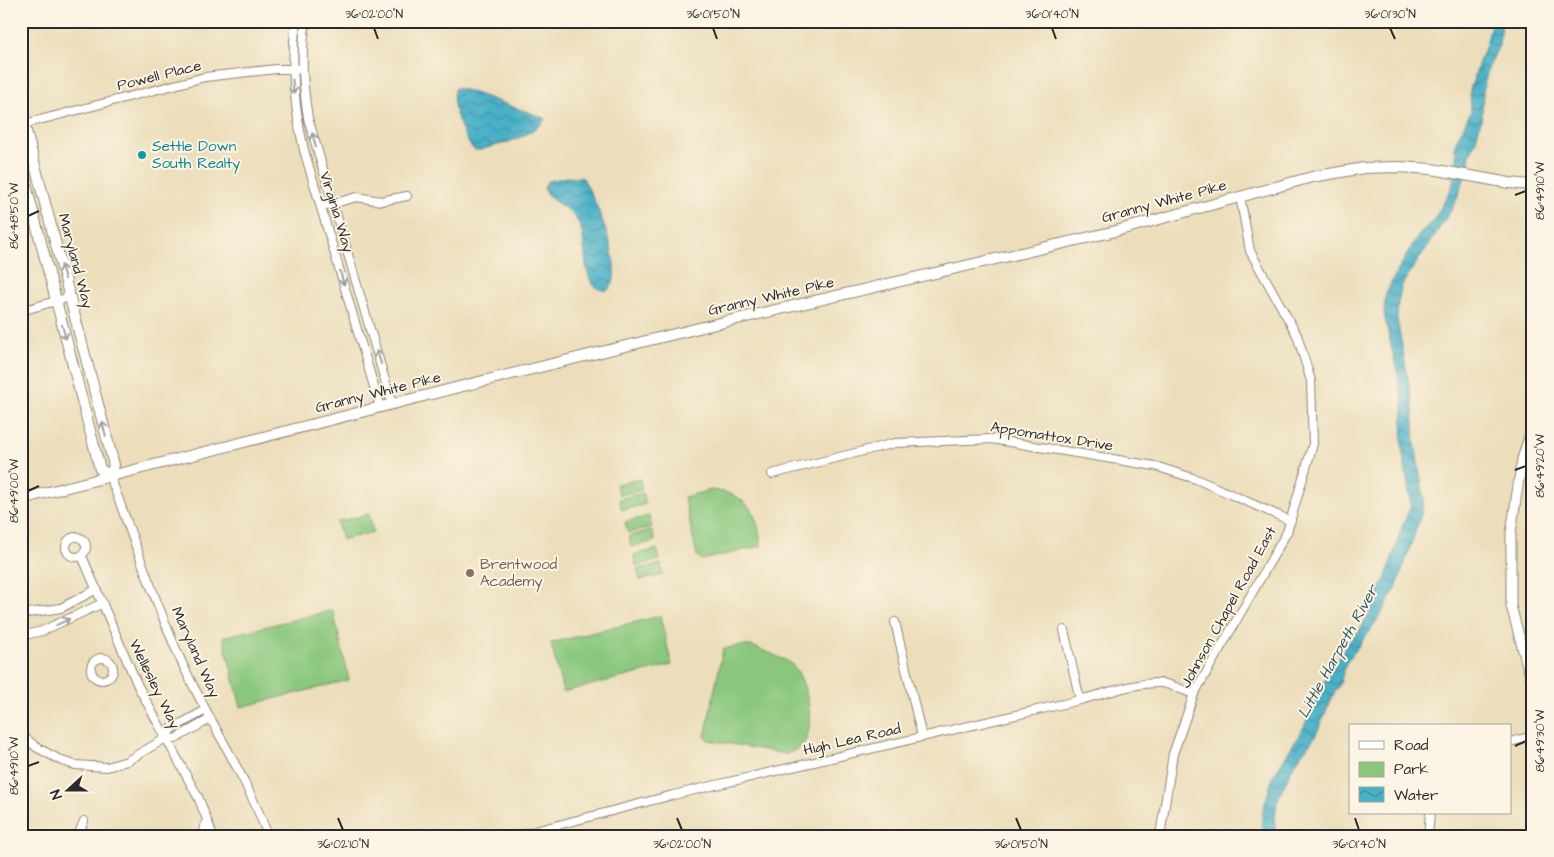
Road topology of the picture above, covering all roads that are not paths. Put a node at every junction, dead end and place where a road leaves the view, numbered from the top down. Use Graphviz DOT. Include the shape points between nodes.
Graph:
graph roads {
  1 [pos="296,21"];
  2 [pos="306,21"];
  3 [pos="292,69"];
  4 [pos="303,69"];
  5 [pos="21,112"];
  6 [pos="23,125"];
  7 [pos="21,166"];
  8 [pos="1533,185"];
  9 [pos="406,196"];
  10 [pos="1240,196"];
  11 [pos="333,204"];
  12 [pos="321,208"];
  13 [pos="70,297"];
  14 [pos="56,301"];
  15 [pos="21,311"];
  16 [pos="392,404"];
  17 [pos="380,407"];
  18 [pos="1533,424"];
  19 [pos="772,474"];
  20 [pos="110,476"];
  21 [pos="21,499"];
  22 [pos="1291,520"];
  23 [pos="82,556"];
  24 [pos="97,589"];
  25 [pos="103,603"];
  26 [pos="21,614"];
  27 [pos="895,622"];
  28 [pos="1064,630"];
  29 [pos="21,636"];
  30 [pos="126,659"];
  31 [pos="112,665"];
  32 [pos="1533,687"];
  33 [pos="1194,694"];
  34 [pos="1080,700"];
  35 [pos="206,710"];
  36 [pos="210,719"];
  37 [pos="21,734"];
  38 [pos="1533,736"];
  39 [pos="922,737"];
  40 [pos="166,738"];
  41 [pos="1512,741"];
  42 [pos="1430,814"];
  43 [pos="84,821"];
  44 [pos="207,821"];
  45 [pos="78,836"];
  46 [pos="201,836"];
  47 [pos="213,836"];
  48 [pos="268,836"];
  49 [pos="516,836"];
  50 [pos="1160,836"];
  51 [pos="1428,836"];
  1 -- 3 [label="street, Virginia Way"];
  2 -- 4 [label="street, Virginia Way"];
  3 -- 4 [label="street, Powell Place"];
  3 -- 6 [label="street, Powell Place" via="205,77"];
  3 -- 12 [label="street, Virginia Way, one-way" via="297,118"];
  11 -- 4 [label="street, Virginia Way, one-way" via="308,118"];
  5 -- 6 [label="main road, Maryland Way"];
  13 -- 6 [label="main road, Maryland Way, one-way"];
  7 -- 14 [label="main road, Maryland Way"];
  8 -- 10 [label="main road, Granny White Pike" via="1432,169 1364,168"];
  9 -- 11 [label="street" via="381,201 357,197"];
  10 -- 16 [label="main road, Granny White Pike" via="1116,231 703,327"];
  10 -- 22 [label="street, Johnson Chapel Road East" via="1250,251 1297,335 1312,381 1314,444"];
  11 -- 12 [label="street"];
  16 -- 11 [label="street, Virginia Way, one-way"];
  12 -- 17 [label="street, Virginia Way, one-way"];
  13 -- 14 [label="street"];
  20 -- 13 [label="main road, Maryland Way, one-way" via="114,465"];
  14 -- 15 [label="street"];
  14 -- 20 [label="main road, Maryland Way, one-way" via="100,469"];
  16 -- 17 [label="main road, Granny White Pike"];
  17 -- 20 [label="main road, Granny White Pike"];
  18 -- 32 [label="street" via="1522,459 1511,533 1511,606"];
  19 -- 22 [label="street, Appomattox Drive" via="895,444 991,439 1155,466"];
  20 -- 21 [label="main road, Granny White Pike"];
  20 -- 35 [label="street, Maryland Way" via="178,655"];
  22 -- 33 [label="street, Johnson Chapel Road East"];
  23 -- 24 [label="street, Wellesley Way"];
  24 -- 25 [label="street, Wellesley Way"];
  24 -- 26 [label="street" via="61,608"];
  29 -- 25 [label="street, one-way" via="42,631"];
  25 -- 30 [label="street, Wellesley Way"];
  27 -- 39 [label="street"];
  28 -- 34 [label="street"];
  30 -- 31 [label="street"];
  30 -- 40 [label="street, Wellesley Way"];
  33 -- 34 [label="street, High Lea Road" via="1162,683"];
  33 -- 50 [label="street, Johnson Chapel Road East" via="1173,754"];
  34 -- 39 [label="street, High Lea Road"];
  35 -- 36 [label="street, Maryland Way"];
  35 -- 40 [label="street" via="171,729"];
  36 -- 40 [label="street" via="175,739"];
  36 -- 48 [label="street, Maryland Way" via="257,806"];
  37 -- 40 [label="street" via="62,761 88,767 107,767 127,760"];
  38 -- 41 [label="street"];
  39 -- 49 [label="street, High Lea Road" via="673,794"];
  40 -- 44 [label="street, Wellesley Way"];
  42 -- 51 [label="street"];
  43 -- 45 [label="street"];
  44 -- 46 [label="street"];
  44 -- 47 [label="street, Wellesley Way"];
}
